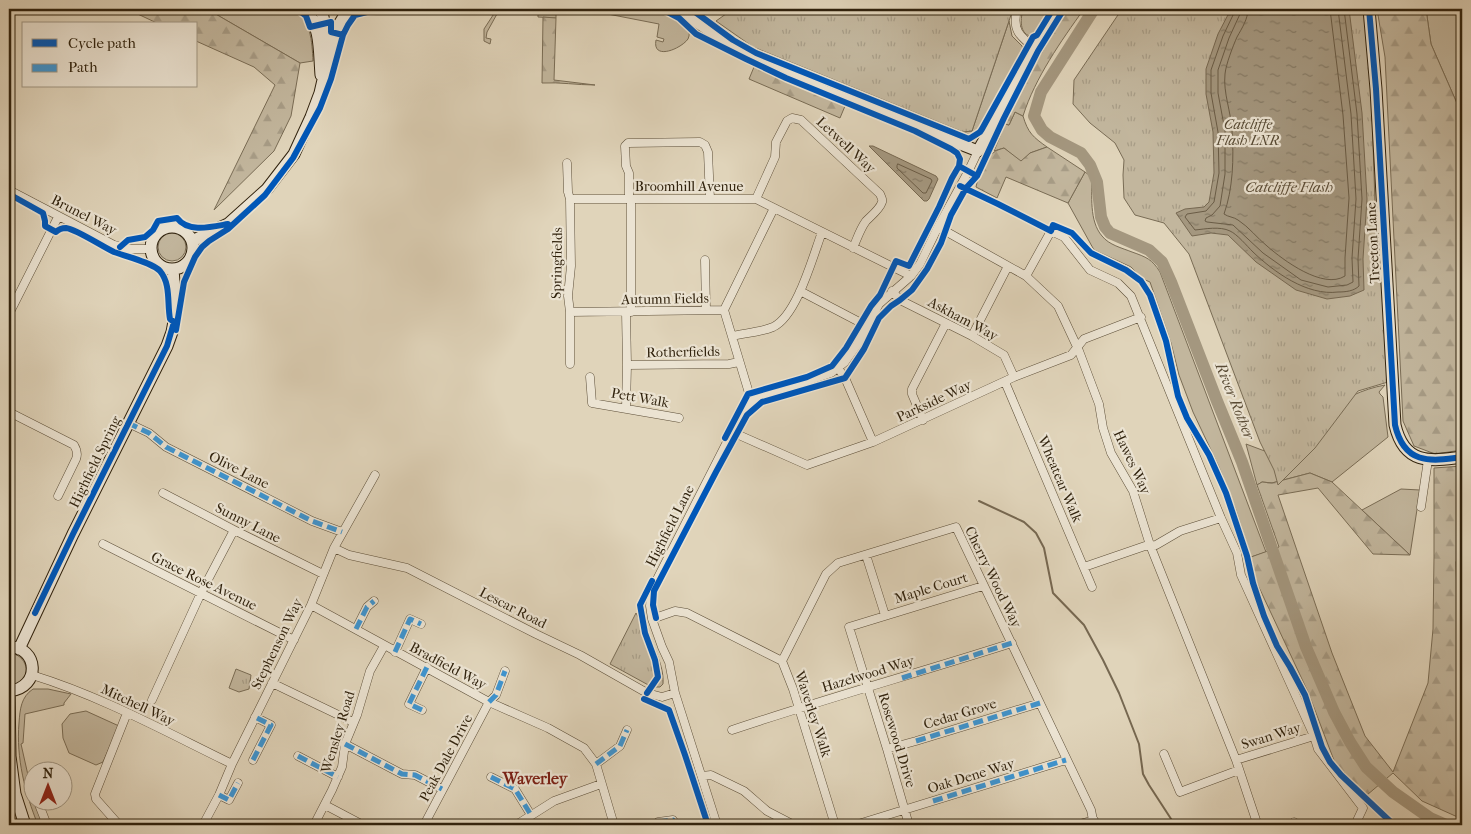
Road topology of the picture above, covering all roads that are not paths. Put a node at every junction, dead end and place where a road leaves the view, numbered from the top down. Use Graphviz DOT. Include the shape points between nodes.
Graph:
graph roads {
  1 [pos="306,9"];
  2 [pos="321,9"];
  3 [pos="348,9"];
  4 [pos="677,9"];
  5 [pos="1017,9"];
  6 [pos="1060,9"];
  7 [pos="1369,9"];
  8 [pos="1036,49"];
  9 [pos="326,67"];
  10 [pos="322,86"];
  11 [pos="978,151"];
  12 [pos="567,163"];
  13 [pos="9,190"];
  14 [pos="570,199"];
  15 [pos="630,199"];
  16 [pos="710,199"];
  17 [pos="756,199"];
  18 [pos="774,208"];
  19 [pos="58,217"];
  20 [pos="938,227"];
  21 [pos="822,232"];
  22 [pos="192,241"];
  23 [pos="853,248"];
  24 [pos="151,249"];
  25 [pos="705,260"];
  26 [pos="1008,266"];
  27 [pos="174,269"];
  28 [pos="911,276"];
  29 [pos="1026,276"];
  30 [pos="800,291"];
  31 [pos="892,291"];
  32 [pos="706,310"];
  33 [pos="724,310"];
  34 [pos="570,312"];
  35 [pos="628,312"];
  36 [pos="9,314"];
  37 [pos="1141,317"];
  38 [pos="946,323"];
  39 [pos="867,326"];
  40 [pos="732,336"];
  41 [pos="972,336"];
  42 [pos="1078,348"];
  43 [pos="739,362"];
  44 [pos="570,364"];
  45 [pos="628,365"];
  46 [pos="838,368"];
  47 [pos="590,377"];
  48 [pos="1014,377"];
  49 [pos="1005,382"];
  50 [pos="752,403"];
  51 [pos="626,408"];
  52 [pos="9,412"];
  53 [pos="679,418"];
  54 [pos="923,420"];
  55 [pos="128,423"];
  56 [pos="732,432"];
  57 [pos="873,442"];
  58 [pos="1462,457"];
  59 [pos="1428,460"];
  60 [pos="374,475"];
  61 [pos="163,493"];
  62 [pos="58,496"];
  63 [pos="1421,507"];
  64 [pos="1221,518"];
  65 [pos="234,530"];
  66 [pos="342,532"];
  67 [pos="103,544"];
  68 [pos="1150,545"];
  69 [pos="334,548"];
  70 [pos="866,554"];
  71 [pos="1084,567"];
  72 [pos="323,574"];
  73 [pos="983,586"];
  74 [pos="1092,588"];
  75 [pos="201,593"];
  76 [pos="374,601"];
  77 [pos="311,606"];
  78 [pos="886,615"];
  79 [pos="652,619"];
  80 [pos="422,624"];
  81 [pos="356,629"];
  82 [pos="294,640"];
  83 [pos="1012,643"];
  84 [pos="384,646"];
  85 [pos="14,648"];
  86 [pos="395,652"];
  87 [pos="782,661"];
  88 [pos="427,667"];
  89 [pos="505,671"];
  90 [pos="32,675"];
  91 [pos="272,683"];
  92 [pos="868,688"];
  93 [pos="9,691"];
  94 [pos="675,693"];
  95 [pos="152,700"];
  96 [pos="489,702"];
  97 [pos="1040,703"];
  98 [pos="799,708"];
  99 [pos="422,710"];
  100 [pos="127,713"];
  101 [pos="255,716"];
  102 [pos="353,722"];
  103 [pos="627,730"];
  104 [pos="732,730"];
  105 [pos="1314,736"];
  106 [pos="345,744"];
  107 [pos="887,749"];
  108 [pos="1164,754"];
  109 [pos="298,756"];
  110 [pos="253,760"];
  111 [pos="1066,760"];
  112 [pos="1236,760"];
  113 [pos="232,764"];
  114 [pos="596,764"];
  115 [pos="1239,770"];
  116 [pos="702,776"];
  117 [pos="338,777"];
  118 [pos="491,777"];
  119 [pos="238,783"];
  120 [pos="601,784"];
  121 [pos="442,789"];
  122 [pos="219,794"];
  123 [pos="325,805"];
  124 [pos="905,810"];
  125 [pos="42,812"];
  126 [pos="531,815"];
  127 [pos="1256,820"];
  128 [pos="658,822"];
  129 [pos="1094,822"];
  130 [pos="717,824"];
  131 [pos="25,825"];
  132 [pos="47,825"];
  133 [pos="119,825"];
  134 [pos="203,825"];
  135 [pos="314,825"];
  136 [pos="364,825"];
  137 [pos="424,825"];
  138 [pos="516,825"];
  139 [pos="614,825"];
  140 [pos="676,825"];
  141 [pos="700,825"];
  142 [pos="794,825"];
  143 [pos="836,825"];
  144 [pos="855,825"];
  145 [pos="910,825"];
  146 [pos="1076,825"];
  147 [pos="1355,825"];
  1 -- 10 [label="main road" via="318,30"];
  2 -- 3 [label="main road" via="336,14"];
  2 -- 9 [label="main road" via="326,29"];
  3 -- 9 [label="main road" via="340,23"];
  4 -- 11 [label="main road" via="752,59"];
  5 -- 8 [label="street" via="1016,29"];
  6 -- 8 [label="main road"];
  7 -- 59 [label="main road, Treeton Lane" via="1395,425 1404,447 1419,458"];
  8 -- 11 [label="main road"];
  9 -- 10 [label="main road"];
  10 -- 22 [label="main road" via="294,154 267,189 228,224"];
  11 -- 20 [label="street, Highfield Lane"];
  12 -- 14 [label="street, Springfields"];
  13 -- 19 [label="street, Brunel Way"];
  14 -- 15 [label="street, Broomhill Avenue"];
  14 -- 34 [label="street, Springfields"];
  15 -- 16 [label="street, Broomhill Avenue"];
  15 -- 16 [label="street" via="625,146 628,143 700,142 708,152"];
  15 -- 35 [label="street"];
  16 -- 17 [label="street, Broomhill Avenue"];
  17 -- 18 [label="street, Broomhill Avenue"];
  17 -- 23 [label="street, Letwell Way" via="775,157 776,142 786,121 792,118 800,120 882,198 879,207 861,229"];
  18 -- 21 [label="street, Broomhill Avenue"];
  18 -- 33 [label="street"];
  19 -- 24 [label="street, Brunel Way" via="114,246"];
  19 -- 36 [label="street"];
  20 -- 26 [label="street, Hawes Way"];
  20 -- 28 [label="street, Highfield Lane"];
  21 -- 23 [label="street, Broomhill Avenue"];
  21 -- 30 [label="street"];
  22 -- 24 [label="main road" via="185,231 170,227 160,230"];
  22 -- 27 [label="main road" via="190,260"];
  23 -- 28 [label="street, Broomhill Avenue"];
  24 -- 27 [label="main road" via="161,266"];
  25 -- 32 [label="street"];
  26 -- 29 [label="street, Hawes Way"];
  26 -- 41 [label="street"];
  27 -- 55 [label="main road, Highfield Spring" via="176,310 168,346"];
  28 -- 31 [label="street, Highfield Lane"];
  29 -- 37 [label="street" via="1051,231 1064,237 1090,270 1118,283 1131,296"];
  29 -- 42 [label="street, Hawes Way" via="1058,306"];
  30 -- 39 [label="street"];
  30 -- 40 [label="street" via="778,324"];
  31 -- 38 [label="street, Askham Way" via="900,300"];
  31 -- 39 [label="street, Highfield Lane" via="879,304"];
  32 -- 33 [label="street, Autumn Fields"];
  32 -- 35 [label="street, Autumn Fields"];
  33 -- 40 [label="street, Autumn Fields"];
  34 -- 35 [label="street, Autumn Fields"];
  34 -- 44 [label="street, Springfields"];
  35 -- 45 [label="street"];
  37 -- 42 [label="street, Parkside Way" via="1084,339"];
  37 -- 64 [label="street"];
  38 -- 41 [label="street, Askham Way"];
  38 -- 54 [label="street" via="912,390"];
  39 -- 46 [label="street, Highfield Lane" via="849,357"];
  40 -- 43 [label="street, Autumn Fields"];
  41 -- 48 [label="street, Askham Way" via="1004,356"];
  42 -- 48 [label="street, Parkside Way" via="1071,355"];
  42 -- 68 [label="street, Hawes Way" via="1111,453 1133,491"];
  43 -- 45 [label="street, Rotherfields"];
  43 -- 50 [label="street, Autumn Fields"];
  45 -- 51 [label="street"];
  46 -- 50 [label="street, Highfield Lane" via="760,397"];
  46 -- 57 [label="street" via="846,378"];
  47 -- 51 [label="street, Pett Walk" via="592,403"];
  48 -- 49 [label="street, Parkside Way"];
  49 -- 54 [label="street, Parkside Way"];
  49 -- 71 [label="street, Wheatear Walk"];
  50 -- 56 [label="street, Highfield Lane"];
  51 -- 53 [label="street, Pett Walk"];
  52 -- 62 [label="street" via="74,445 78,454"];
  54 -- 57 [label="street, Parkside Way"];
  55 -- 66 [label="street, Olive Lane" via="150,433 166,447"];
  55 -- 85 [label="main road, Highfield Spring"];
  56 -- 57 [label="street, Parkside Way" via="807,465"];
  56 -- 79 [label="street, Highfield Lane" via="651,591"];
  58 -- 59 [label="main road"];
  59 -- 63 [label="street"];
  60 -- 66 [label="street, Stephenson Way"];
  61 -- 65 [label="street, Sunny Lane"];
  64 -- 68 [label="street"];
  64 -- 105 [label="street" via="1237,553 1241,575"];
  65 -- 72 [label="street, Sunny Lane"];
  65 -- 75 [label="street"];
  66 -- 69 [label="street, Stephenson Way"];
  67 -- 75 [label="street, Grace Rose Avenue"];
  68 -- 71 [label="street"];
  68 -- 112 [label="street, Hawes Way"];
  69 -- 72 [label="street, Stephenson Way"];
  69 -- 94 [label="street, Lescar Road" via="349,555 407,568 580,655 647,693 662,697"];
  70 -- 73 [label="street, Cherry Wood Way" via="956,526"];
  70 -- 78 [label="street"];
  70 -- 87 [label="street, Cherry Wood Way" via="838,564 826,574"];
  71 -- 74 [label="street, Wheatear Walk"];
  72 -- 77 [label="street, Stephenson Way"];
  73 -- 78 [label="street, Maple Court"];
  73 -- 83 [label="street, Cherry Wood Way"];
  75 -- 82 [label="street, Grace Rose Avenue"];
  75 -- 95 [label="street"];
  76 -- 81 [label="street" via="367,607"];
  77 -- 81 [label="street, Bradfield Way"];
  77 -- 82 [label="street, Stephenson Way"];
  78 -- 92 [label="street, Rosewood Drive" via="849,627"];
  79 -- 87 [label="street, Waverley Walk" via="675,611 688,612"];
  79 -- 94 [label="street, Highfield Lane" via="669,662"];
  80 -- 86 [label="street, Bradfield Way" via="410,619"];
  81 -- 84 [label="street, Bradfield Way"];
  82 -- 91 [label="street, Stephenson Way"];
  83 -- 92 [label="street, Hazelwood Way"];
  83 -- 97 [label="street, Cherry Wood Way"];
  84 -- 86 [label="street, Bradfield Way"];
  84 -- 102 [label="street, Wensley Road" via="370,671"];
  85 -- 90 [label="main road, Highfield Spring" via="27,654 33,668"];
  86 -- 88 [label="street, Bradfield Way"];
  87 -- 98 [label="street, Waverley Walk"];
  88 -- 96 [label="street, Bradfield Way"];
  88 -- 99 [label="street" via="409,704"];
  89 -- 96 [label="street, Bradfield Way" via="496,695"];
  90 -- 93 [label="main road" via="24,687"];
  90 -- 100 [label="street, Mitchell Way"];
  91 -- 101 [label="street, Stephenson Way"];
  91 -- 102 [label="street"];
  92 -- 98 [label="street, Hazelwood Way"];
  92 -- 107 [label="street, Rosewood Drive"];
  93 -- 131 [label="main road" via="10,756 15,794"];
  94 -- 116 [label="street, Highfield Lane"];
  96 -- 114 [label="street, Bradfield Way" via="584,748"];
  96 -- 121 [label="street, Peak Dale Drive"];
  97 -- 107 [label="street, Cedar Grove"];
  97 -- 111 [label="street, Cherry Wood Way"];
  98 -- 104 [label="street, Hazelwood Way"];
  98 -- 143 [label="street, Waverley Walk"];
  100 -- 113 [label="street, Mitchell Way"];
  100 -- 133 [label="street" via="95,794"];
  101 -- 110 [label="street" via="271,725"];
  101 -- 113 [label="street, Stephenson Way"];
  102 -- 106 [label="street, Wensley Road"];
  103 -- 114 [label="street" via="620,746"];
  105 -- 112 [label="street, Swan Way"];
  105 -- 147 [label="street" via="1318,749 1364,808"];
  106 -- 117 [label="street, Wensley Road"];
  106 -- 121 [label="street" via="402,774 415,775"];
  107 -- 124 [label="street, Rosewood Drive"];
  108 -- 115 [label="street" via="1180,792"];
  109 -- 117 [label="street"];
  111 -- 124 [label="street, Oak Dene Way"];
  111 -- 129 [label="street, Cherry Wood Way"];
  112 -- 115 [label="street, Hawes Way"];
  113 -- 122 [label="street, Stephenson Way"];
  114 -- 120 [label="street, Bradfield Way"];
  115 -- 127 [label="street, Hawes Way"];
  116 -- 130 [label="street, Highfield Lane"];
  116 -- 142 [label="street" via="711,775 744,791 767,811"];
  117 -- 123 [label="street, Wensley Road"];
  118 -- 126 [label="street" via="515,789"];
  119 -- 122 [label="street" via="229,800"];
  120 -- 126 [label="street" via="554,801"];
  120 -- 139 [label="street, Bradfield Way"];
  121 -- 137 [label="street, Peak Dale Drive"];
  122 -- 134 [label="street, Stephenson Way"];
  123 -- 135 [label="street, Wensley Road"];
  123 -- 136 [label="street"];
  124 -- 144 [label="street, Oak Dene Way"];
  124 -- 145 [label="street, Rosewood Drive"];
  125 -- 132 [label="street"];
  126 -- 138 [label="street"];
  128 -- 140 [label="street" via="673,820"];
  129 -- 146 [label="street"];
  130 -- 141 [label="street"];
}
